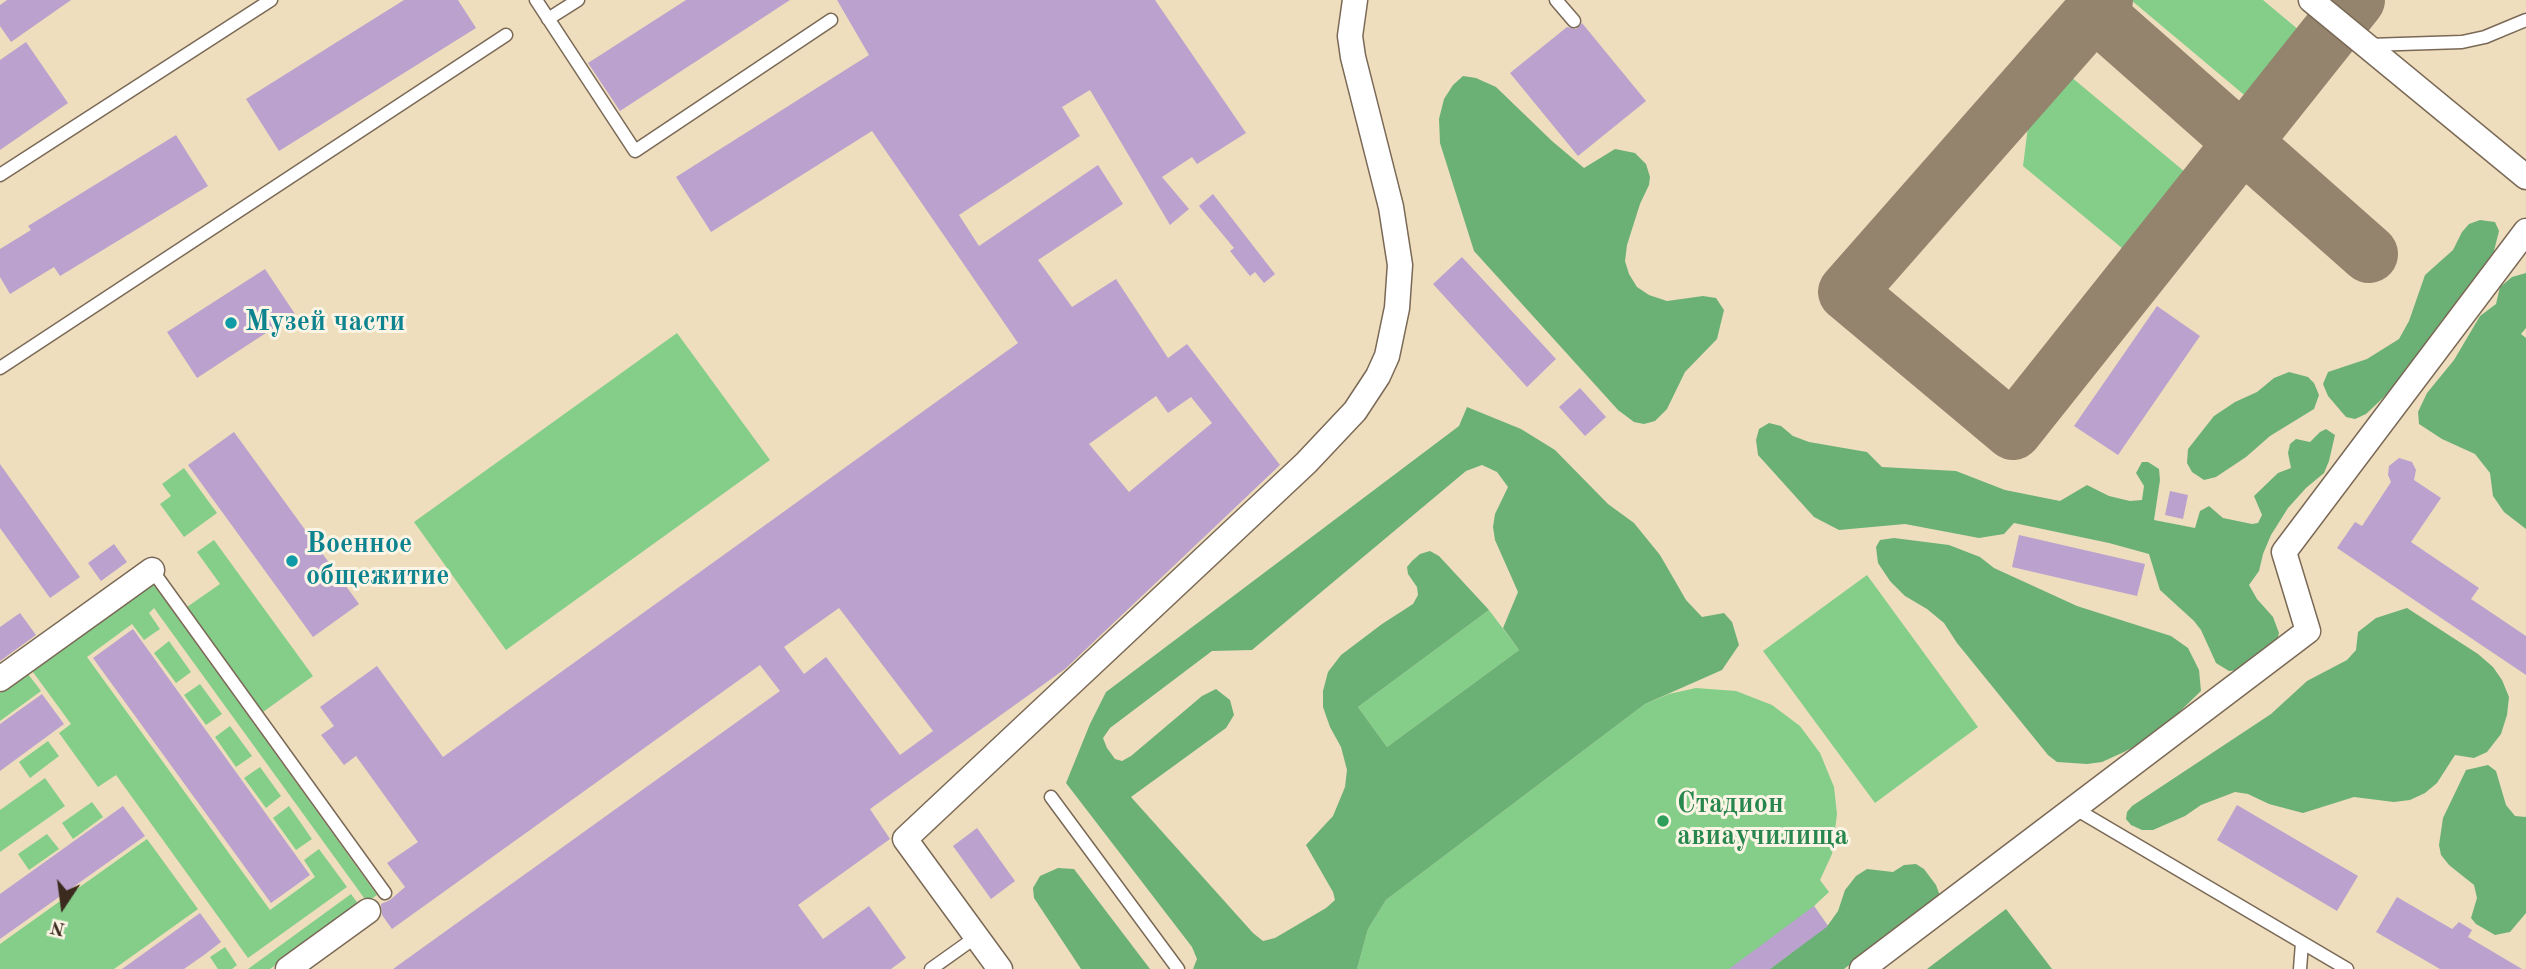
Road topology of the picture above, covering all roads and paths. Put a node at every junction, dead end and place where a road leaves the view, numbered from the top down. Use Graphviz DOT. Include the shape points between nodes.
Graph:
graph roads {
  1 [pos="271,0"];
  2 [pos="536,0"];
  3 [pos="578,0"];
  4 [pos="1355,0"];
  5 [pos="1556,0"];
  6 [pos="2311,0"];
  7 [pos="548,19"];
  8 [pos="831,20"];
  9 [pos="2526,20"];
  10 [pos="1574,21"];
  11 [pos="506,35"];
  12 [pos="2365,45"];
  13 [pos="0,175"];
  14 [pos="2526,177"];
  15 [pos="2526,230"];
  16 [pos="0,368"];
  17 [pos="152,570"];
  18 [pos="0,679"];
  19 [pos="1051,797"];
  20 [pos="2074,808"];
  21 [pos="385,893"];
  22 [pos="368,911"];
  23 [pos="976,937"];
  24 [pos="2302,943"];
  25 [pos="288,969"];
  26 [pos="931,969"];
  27 [pos="1000,969"];
  28 [pos="1178,969"];
  29 [pos="1862,969"];
  30 [pos="2300,969"];
  31 [pos="2347,969"];
  1 -- 13 [label="lane"];
  2 -- 7 [label="lane"];
  3 -- 7 [label="lane"];
  4 -- 23 [label="street" via="1350,36 1353,57 1391,207 1400,265 1387,356 1355,411 1306,463 905,839"];
  5 -- 10 [label="lane"];
  6 -- 12 [label="street"];
  7 -- 8 [label="lane" via="635,151"];
  9 -- 12 [label="lane" via="2462,42"];
  11 -- 16 [label="lane"];
  12 -- 14 [label="street"];
  15 -- 20 [label="street" via="2284,552 2308,631"];
  17 -- 18 [label="street"];
  17 -- 21 [label="lane"];
  19 -- 28 [label="lane"];
  20 -- 24 [label="lane"];
  20 -- 29 [label="street"];
  22 -- 25 [label="street"];
  23 -- 26 [label="lane"];
  23 -- 27 [label="street"];
  24 -- 30 [label="lane"];
  24 -- 31 [label="lane"];
}
